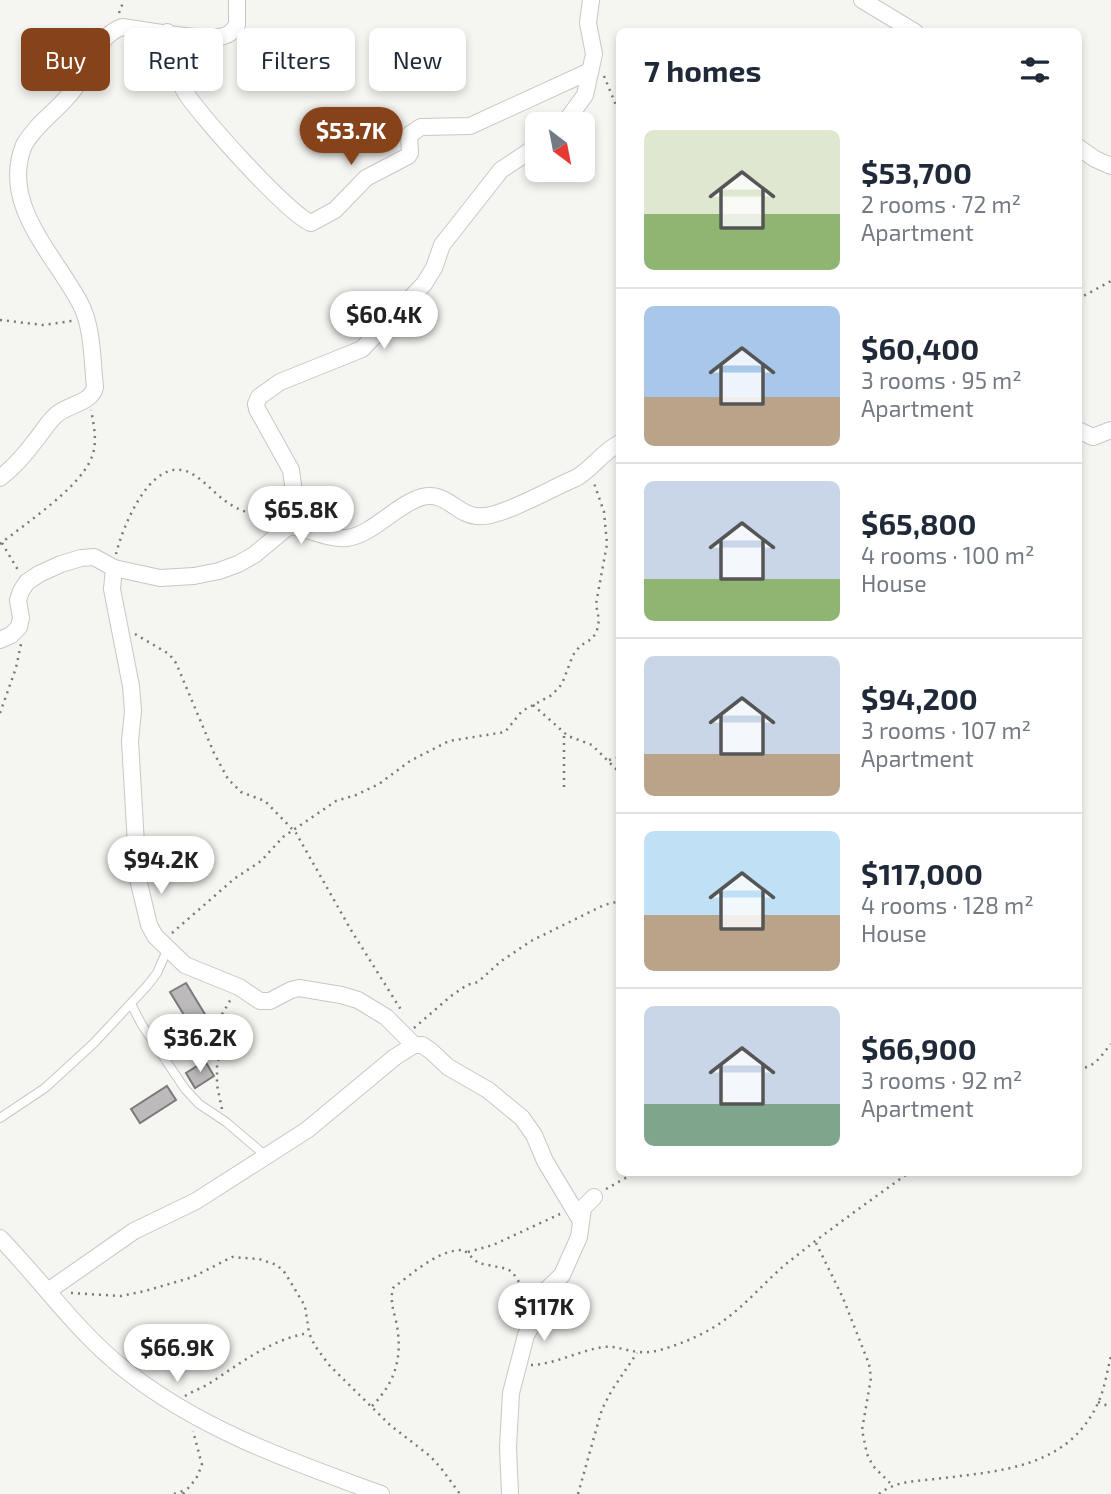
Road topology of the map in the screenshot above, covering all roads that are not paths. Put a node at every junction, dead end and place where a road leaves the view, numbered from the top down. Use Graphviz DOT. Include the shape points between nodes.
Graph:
graph roads {
  1 [pos="237,0"];
  2 [pos="591,0"];
  3 [pos="862,0"];
  4 [pos="131,28"];
  5 [pos="908,28"];
  6 [pos="223,36"];
  7 [pos="590,71"];
  8 [pos="184,91"];
  9 [pos="573,112"];
  10 [pos="1082,150"];
  11 [pos="525,154"];
  12 [pos="1109,168"];
  13 [pos="1111,430"];
  14 [pos="1082,432"];
  15 [pos="616,446"];
  16 [pos="0,478"];
  17 [pos="289,526"];
  18 [pos="114,568"];
  19 [pos="0,640"];
  20 [pos="165,945"];
  21 [pos="131,1004"];
  22 [pos="414,1045"];
  23 [pos="0,1118"];
  24 [pos="266,1156"];
  25 [pos="594,1197"];
  26 [pos="577,1215"];
  27 [pos="0,1238"];
  28 [pos="50,1294"];
  29 [pos="381,1494"];
  30 [pos="510,1494"];
  1 -- 6 [label="street" via="237,25"];
  2 -- 7 [label="street" via="588,23 594,54"];
  3 -- 5 [label="street"];
  4 -- 16 [label="street" via="111,31 75,89 36,128 15,167 15,194 86,319 95,387 90,398 55,415 16,465"];
  7 -- 8 [label="street" via="470,126 415,129 409,135 408,156 366,178 335,210 310,223 212,127"];
  7 -- 9 [label="street" via="585,95"];
  10 -- 12 [label="street"];
  11 -- 17 [label="street" via="501,170 442,245 424,284 362,349 280,382 259,397 257,409 294,482"];
  13 -- 14 [label="street" via="1093,437"];
  15 -- 17 [label="street" via="576,478 492,515 477,517 436,496 422,497 352,537"];
  17 -- 18 [label="street" via="254,555 194,576 160,578"];
  18 -- 19 [label="street" via="94,557 39,573 19,595 19,627"];
  18 -- 20 [label="street" via="112,589 133,711 130,741 138,879 149,925"];
  20 -- 21 [label="lane" via="157,973"];
  20 -- 22 [label="street" via="190,967 260,1001 299,988 358,1000 386,1017"];
  21 -- 23 [label="lane" via="72,1065"];
  21 -- 24 [label="lane" via="199,1104"];
  22 -- 24 [label="street" via="307,1130"];
  22 -- 26 [label="street" via="431,1051 522,1118"];
  24 -- 28 [label="street" via="196,1201 134,1231"];
  25 -- 26 [label="street"];
  26 -- 30 [label="street" via="571,1259 540,1296 540,1311 526,1335 511,1393"];
  27 -- 28 [label="street"];
  28 -- 29 [label="street" via="115,1362 191,1414 299,1464"];
}
